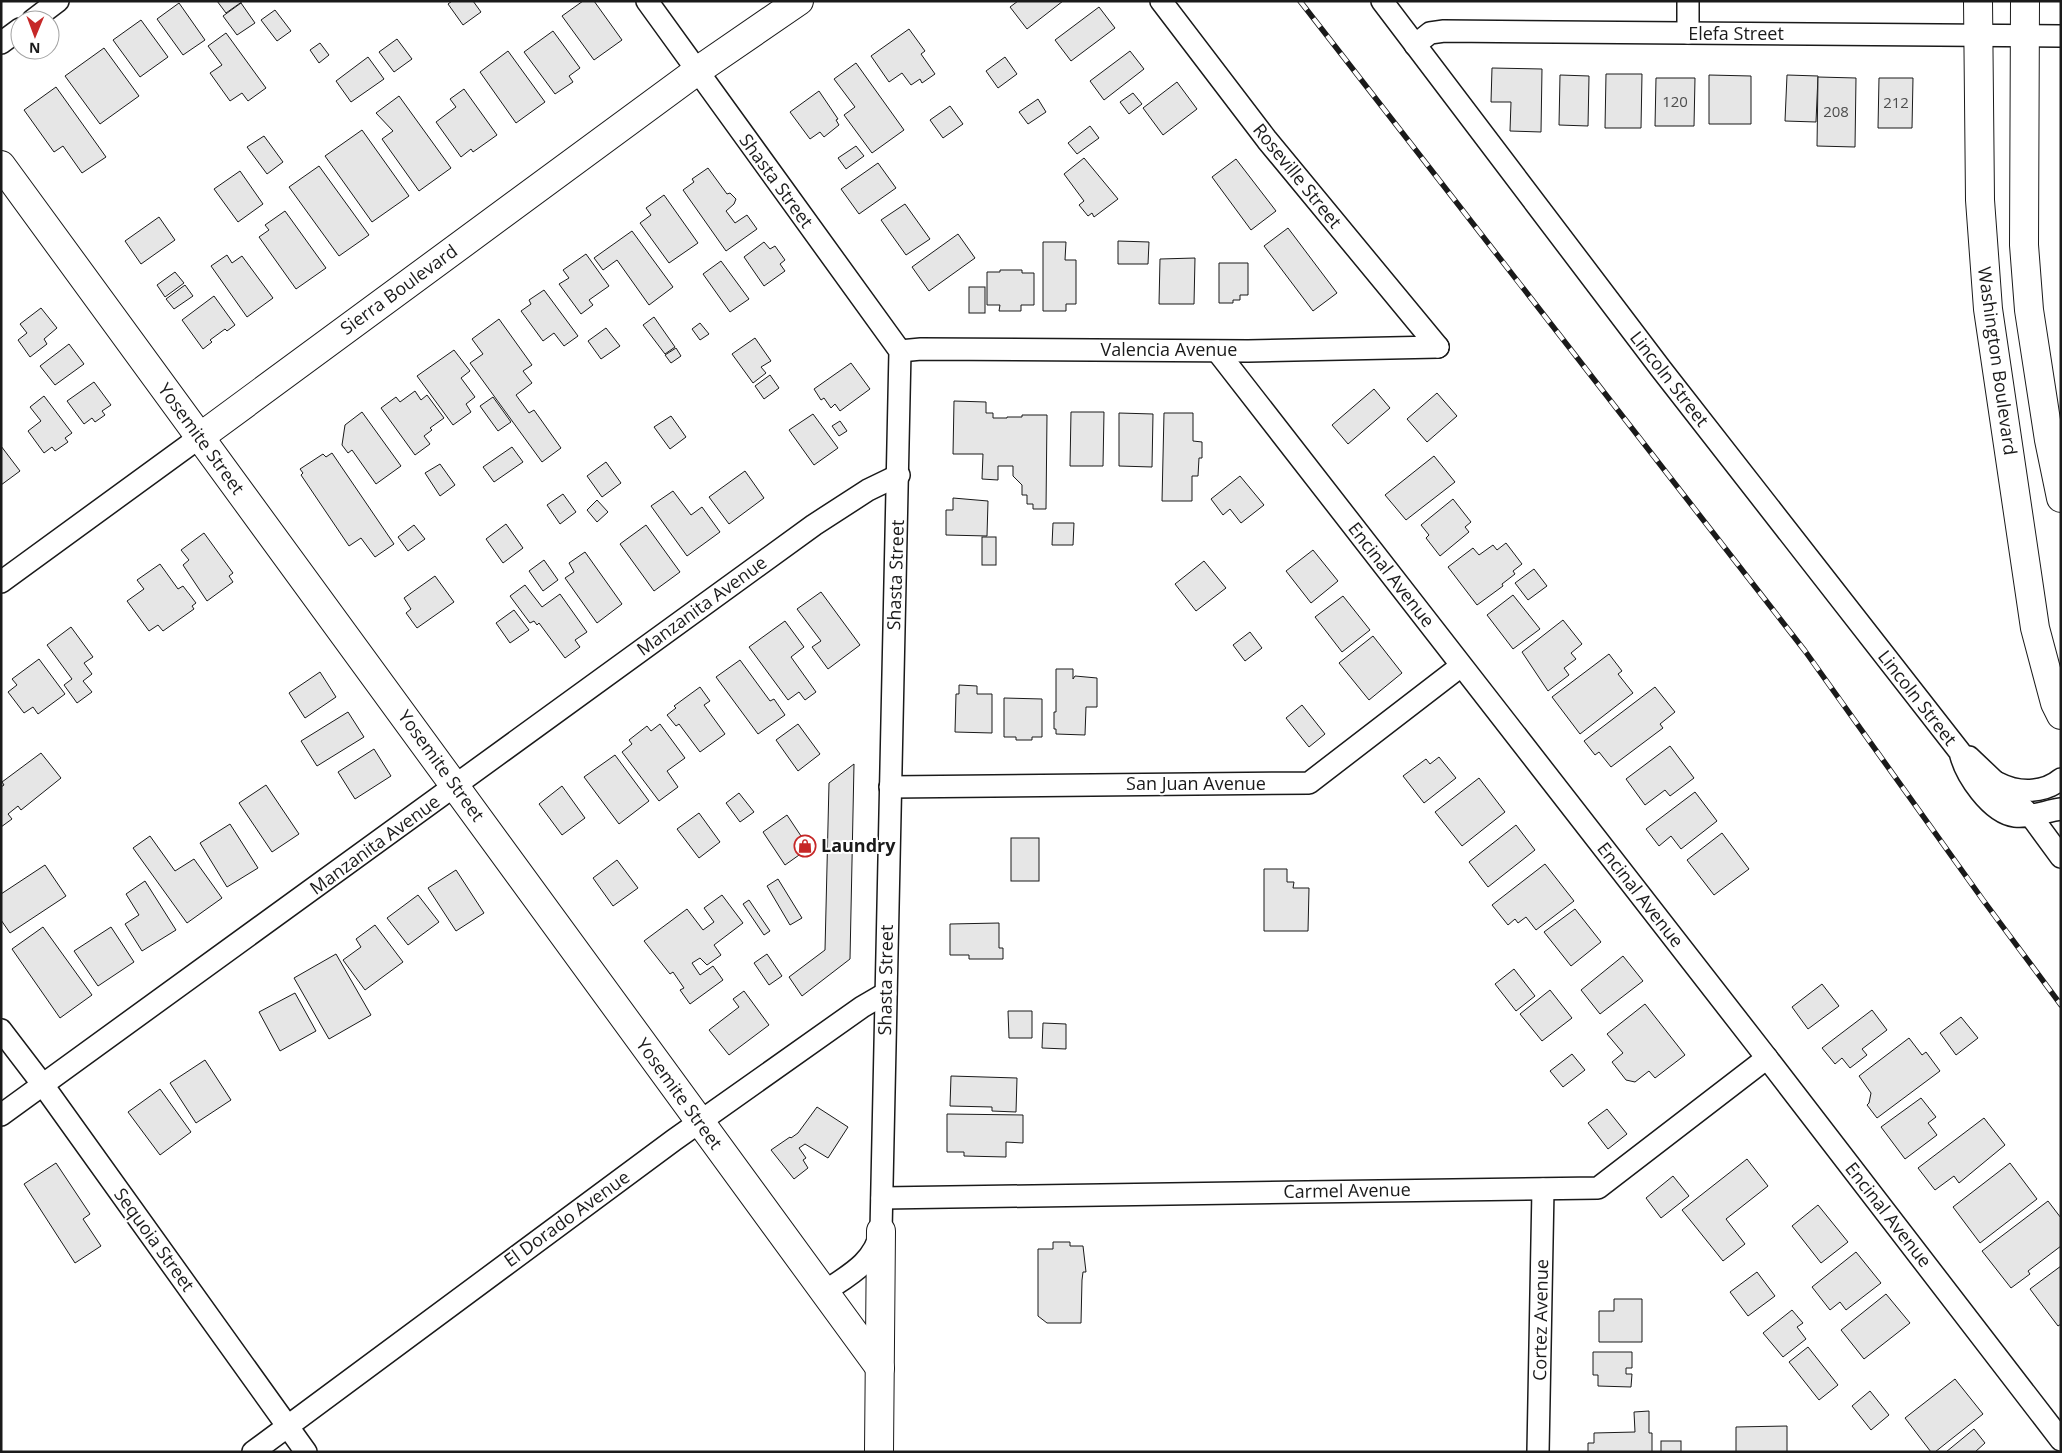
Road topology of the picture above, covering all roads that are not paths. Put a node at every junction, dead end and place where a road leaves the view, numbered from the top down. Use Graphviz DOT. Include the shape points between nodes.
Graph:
graph roads {
  1 [pos="58,1"];
  2 [pos="647,1"];
  3 [pos="799,1"];
  4 [pos="1161,1"];
  5 [pos="1382,1"];
  6 [pos="1688,1"];
  7 [pos="1978,1"];
  8 [pos="2025,1"];
  9 [pos="46,10"];
  10 [pos="1688,34"];
  11 [pos="1977,35"];
  12 [pos="2025,35"];
  13 [pos="2061,36"];
  14 [pos="1415,45"];
  15 [pos="697,71"];
  16 [pos="1,165"];
  17 [pos="1438,348"];
  18 [pos="900,351"];
  19 [pos="1217,351"];
  20 [pos="200,437"];
  21 [pos="899,475"];
  22 [pos="2061,498"];
  23 [pos="1,582"];
  24 [pos="1461,666"];
  25 [pos="2061,715"];
  26 [pos="1960,752"];
  27 [pos="1991,779"];
  28 [pos="2061,779"];
  29 [pos="455,786"];
  30 [pos="890,787"];
  31 [pos="2061,809"];
  32 [pos="2031,816"];
  33 [pos="2061,857"];
  34 [pos="886,993"];
  35 [pos="1,1030"];
  36 [pos="1767,1058"];
  37 [pos="42,1085"];
  38 [pos="1,1115"];
  39 [pos="700,1122"];
  40 [pos="1543,1189"];
  41 [pos="882,1198"];
  42 [pos="881,1231"];
  43 [pos="824,1292"];
  44 [pos="880,1368"];
  45 [pos="288,1426"];
  46 [pos="2061,1440"];
  47 [pos="253,1452"];
  48 [pos="306,1452"];
  49 [pos="879,1452"];
  50 [pos="1538,1452"];
  1 -- 9 [label="street"];
  2 -- 15 [label="street, Shasta Street"];
  3 -- 15 [label="street, Sierra Boulevard"];
  4 -- 17 [label="street, Roseville Street" via="1267,140"];
  5 -- 14 [label="street, Lincoln Street"];
  6 -- 10 [label="street"];
  7 -- 11 [label="street, Washington Boulevard"];
  8 -- 12 [label="street"];
  10 -- 11 [label="street, Elefa Street"];
  10 -- 14 [label="street, Elefa Street" via="1444,31 1430,33"];
  11 -- 12 [label="street, Elefa Street"];
  11 -- 25 [label="street, Washington Boulevard" via="1980,200 1988,309 2035,628"];
  12 -- 13 [label="street, Elefa Street"];
  12 -- 22 [label="street" via="2024,246 2029,310"];
  14 -- 26 [label="street, Lincoln Street" via="1661,370"];
  15 -- 18 [label="street, Shasta Street"];
  15 -- 20 [label="street, Sierra Boulevard"];
  16 -- 20 [label="street, Yosemite Street"];
  17 -- 19 [label="street, Valencia Avenue"];
  18 -- 19 [label="street, Valencia Avenue"];
  18 -- 21 [label="street, Shasta Street"];
  19 -- 24 [label="street, Encinal Avenue"];
  20 -- 23 [label="street, Sierra Boulevard"];
  20 -- 29 [label="street, Yosemite Street"];
  21 -- 29 [label="street, Manzanita Avenue" via="868,490 814,525"];
  21 -- 30 [label="street, Shasta Street"];
  24 -- 30 [label="street, San Juan Avenue" via="1309,783"];
  24 -- 36 [label="street, Encinal Avenue"];
  26 -- 27 [label="street, Lincoln Street"];
  26 -- 32 [label="street, Lincoln Street" via="1966,769 1988,801 2004,814"];
  27 -- 28 [label="street, Lincoln Street" via="2007,788 2024,791 2041,789"];
  27 -- 32 [label="street, Lincoln Street"];
  29 -- 37 [label="street, Manzanita Avenue"];
  29 -- 39 [label="street, Yosemite Street"];
  30 -- 34 [label="street, Shasta Street"];
  31 -- 32 [label="street, Lincoln Street"];
  32 -- 33 [label="street, Lincoln Street"];
  34 -- 39 [label="street, El Dorado Avenue"];
  34 -- 41 [label="street, Shasta Street"];
  35 -- 37 [label="street, Sequoia Street"];
  36 -- 40 [label="street, Carmel Avenue" via="1598,1188"];
  36 -- 46 [label="street, Encinal Avenue"];
  37 -- 38 [label="street, Manzanita Avenue"];
  37 -- 45 [label="street, Sequoia Street"];
  39 -- 43 [label="street, Yosemite Street"];
  39 -- 45 [label="street, El Dorado Avenue"];
  40 -- 41 [label="street, Carmel Avenue"];
  40 -- 50 [label="street, Cortez Avenue"];
  41 -- 42 [label="street, Shasta Street"];
  42 -- 43 [label="street, Shasta Street" via="878,1245 870,1258"];
  42 -- 44 [label="street, Shasta Street"];
  43 -- 44 [label="street, Yosemite Street"];
  44 -- 49 [label="street, Shasta Street"];
  45 -- 47 [label="street, El Dorado Avenue"];
  45 -- 48 [label="street, Sequoia Street"];
}
